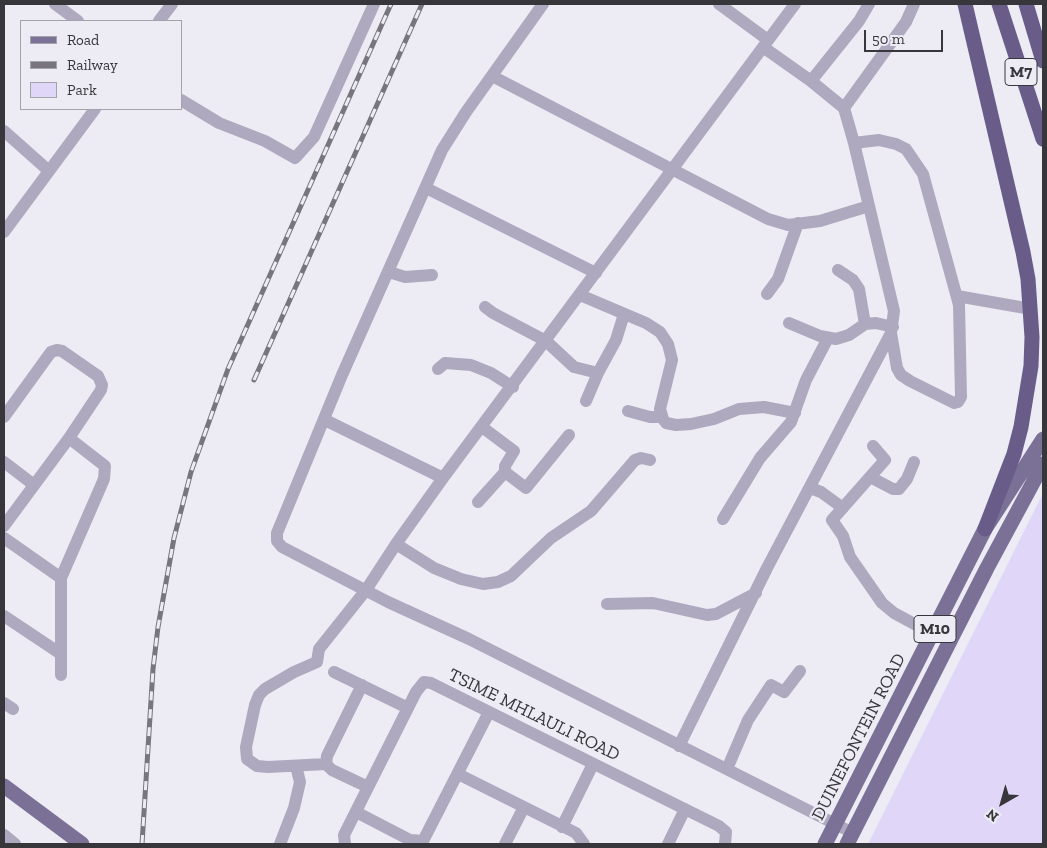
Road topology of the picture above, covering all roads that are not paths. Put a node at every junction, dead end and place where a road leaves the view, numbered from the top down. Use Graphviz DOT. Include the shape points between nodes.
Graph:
graph roads {
  1 [pos="54,4"];
  2 [pos="172,4"];
  3 [pos="374,4"];
  4 [pos="543,4"];
  5 [pos="719,4"];
  6 [pos="795,4"];
  7 [pos="869,4"];
  8 [pos="914,4"];
  9 [pos="965,4"];
  10 [pos="999,4"];
  11 [pos="1026,4"];
  12 [pos="736,8"];
  13 [pos="77,20"];
  14 [pos="160,20"];
  15 [pos="766,43"];
  16 [pos="1043,61"];
  17 [pos="492,76"];
  18 [pos="811,81"];
  19 [pos="182,101"];
  20 [pos="844,108"];
  21 [pos="94,110"];
  22 [pos="4,131"];
  23 [pos="1043,140"];
  24 [pos="854,143"];
  25 [pos="672,169"];
  26 [pos="49,171"];
  27 [pos="426,188"];
  28 [pos="869,206"];
  29 [pos="798,223"];
  30 [pos="4,232"];
  31 [pos="838,270"];
  32 [pos="389,272"];
  33 [pos="596,273"];
  34 [pos="432,275"];
  35 [pos="767,294"];
  36 [pos="580,295"];
  37 [pos="957,296"];
  38 [pos="485,307"];
  39 [pos="1031,309"];
  40 [pos="624,314"];
  41 [pos="789,323"];
  42 [pos="865,324"];
  43 [pos="892,330"];
  44 [pos="828,338"];
  45 [pos="546,341"];
  46 [pos="438,369"];
  47 [pos="598,373"];
  48 [pos="513,387"];
  49 [pos="586,401"];
  50 [pos="628,411"];
  51 [pos="795,413"];
  52 [pos="4,417"];
  53 [pos="662,417"];
  54 [pos="325,420"];
  55 [pos="482,427"];
  56 [pos="568,436"];
  57 [pos="69,438"];
  58 [pos="1043,439"];
  59 [pos="873,446"];
  60 [pos="650,460"];
  61 [pos="4,462"];
  62 [pos="914,462"];
  63 [pos="1043,464"];
  64 [pos="505,472"];
  65 [pos="870,477"];
  66 [pos="443,478"];
  67 [pos="34,485"];
  68 [pos="810,488"];
  69 [pos="478,502"];
  70 [pos="843,508"];
  71 [pos="723,519"];
  72 [pos="4,526"];
  73 [pos="985,529"];
  74 [pos="4,538"];
  75 [pos="396,544"];
  76 [pos="61,578"];
  77 [pos="366,590"];
  78 [pos="756,592"];
  79 [pos="607,604"];
  80 [pos="4,616"];
  81 [pos="933,634"];
  82 [pos="61,654"];
  83 [pos="800,671"];
  84 [pos="334,672"];
  85 [pos="61,675"];
  86 [pos="362,685"];
  87 [pos="408,708"];
  88 [pos="489,712"];
  89 [pos="679,746"];
  90 [pos="326,764"];
  91 [pos="594,764"];
  92 [pos="296,766"];
  93 [pos="727,769"];
  94 [pos="458,774"];
  95 [pos="4,786"];
  96 [pos="368,787"];
  97 [pos="524,807"];
  98 [pos="685,809"];
  99 [pos="356,812"];
  100 [pos="836,824"];
  101 [pos="562,827"];
  102 [pos="4,835"];
  103 [pos="850,838"];
  104 [pos="15,844"];
  105 [pos="82,844"];
  106 [pos="280,844"];
  107 [pos="345,844"];
  108 [pos="505,844"];
  109 [pos="584,844"];
  110 [pos="668,844"];
  111 [pos="725,844"];
  112 [pos="825,844"];
  1 -- 13 [label="street"];
  2 -- 14 [label="street"];
  3 -- 19 [label="street" via="314,137 296,158 265,141 219,124"];
  4 -- 17 [label="street"];
  5 -- 12 [label="street"];
  6 -- 15 [label="street"];
  7 -- 18 [label="street"];
  8 -- 20 [label="street" via="906,22"];
  9 -- 39 [label="highway" via="1015,211"];
  10 -- 23 [label="highway, M7"];
  11 -- 16 [label="highway, M7"];
  12 -- 15 [label="street"];
  15 -- 18 [label="street"];
  15 -- 25 [label="street"];
  17 -- 25 [label="street"];
  17 -- 27 [label="street" via="446,141"];
  18 -- 20 [label="street"];
  20 -- 24 [label="street"];
  21 -- 26 [label="street"];
  22 -- 26 [label="street"];
  24 -- 28 [label="street"];
  24 -- 37 [label="street" via="879,140 896,144 920,166"];
  25 -- 29 [label="street" via="768,219"];
  25 -- 33 [label="street"];
  26 -- 30 [label="street"];
  27 -- 32 [label="street"];
  27 -- 33 [label="street"];
  28 -- 29 [label="street" via="820,221"];
  28 -- 43 [label="street" via="894,311"];
  29 -- 35 [label="street" via="778,279"];
  31 -- 42 [label="street" via="854,280 859,289"];
  32 -- 34 [label="street" via="405,277"];
  32 -- 54 [label="street"];
  33 -- 36 [label="street"];
  36 -- 40 [label="street"];
  36 -- 45 [label="street"];
  37 -- 39 [label="street"];
  37 -- 43 [label="street" via="961,397 958,402 922,388 901,375 897,368"];
  38 -- 45 [label="street"];
  39 -- 73 [label="highway" via="1031,366 1021,427 1012,461"];
  40 -- 47 [label="street" via="616,340"];
  40 -- 53 [label="street" via="660,332 668,344 672,360 661,405"];
  41 -- 44 [label="street"];
  42 -- 43 [label="street"];
  42 -- 44 [label="street" via="843,338"];
  43 -- 68 [label="street"];
  44 -- 51 [label="street" via="806,380"];
  45 -- 47 [label="street" via="574,367"];
  45 -- 48 [label="street"];
  46 -- 48 [label="street" via="445,363 471,365"];
  47 -- 49 [label="street"];
  48 -- 55 [label="street"];
  50 -- 53 [label="street"];
  51 -- 53 [label="street" via="764,407 739,409 714,419 676,425"];
  51 -- 71 [label="street" via="760,458"];
  52 -- 57 [label="street" via="51,352 62,351 98,376 102,385"];
  54 -- 66 [label="street"];
  54 -- 77 [label="street" via="277,534 277,541 282,547"];
  55 -- 64 [label="street" via="514,451"];
  55 -- 66 [label="street"];
  56 -- 64 [label="street" via="526,488"];
  57 -- 67 [label="street"];
  57 -- 76 [label="street" via="103,463 105,472"];
  58 -- 73 [label="main road, DUINEFONTEIN ROAD / M10"];
  59 -- 65 [label="street" via="885,460"];
  60 -- 75 [label="street" via="635,460 591,511 551,538 511,576 498,582 483,584 461,580 434,568"];
  61 -- 67 [label="street"];
  62 -- 65 [label="street" via="899,489"];
  63 -- 103 [label="main road, M10"];
  64 -- 69 [label="street"];
  65 -- 70 [label="street"];
  66 -- 75 [label="street"];
  67 -- 72 [label="street"];
  68 -- 70 [label="street"];
  68 -- 78 [label="street"];
  70 -- 81 [label="street" via="832,520 843,536 850,557 882,603"];
  73 -- 81 [label="main road, DUINEFONTEIN ROAD / M10"];
  74 -- 76 [label="street"];
  75 -- 77 [label="street"];
  76 -- 82 [label="street"];
  77 -- 89 [label="street" via="486,647"];
  77 -- 92 [label="street" via="320,649 317,662 265,688 254,705 246,747 247,759 257,766"];
  78 -- 79 [label="street" via="716,614 707,615 653,603"];
  78 -- 89 [label="street"];
  80 -- 82 [label="street"];
  81 -- 100 [label="main road, DUINEFONTEIN ROAD / M10"];
  82 -- 85 [label="street"];
  83 -- 93 [label="street" via="784,692 771,685 748,720"];
  84 -- 86 [label="street"];
  86 -- 87 [label="street"];
  86 -- 90 [label="street" via="326,756"];
  87 -- 88 [label="street, TSIME MHLAULI ROAD" via="424,682"];
  87 -- 96 [label="street, TSIME MHLAULI ROAD"];
  88 -- 91 [label="street, TSIME MHLAULI ROAD"];
  88 -- 94 [label="street"];
  89 -- 93 [label="street"];
  90 -- 92 [label="street"];
  90 -- 96 [label="street"];
  91 -- 98 [label="street, TSIME MHLAULI ROAD"];
  91 -- 101 [label="street"];
  92 -- 106 [label="street" via="300,782"];
  93 -- 100 [label="street"];
  94 -- 97 [label="street"];
  94 -- 99 [label="street" via="423,841 410,840"];
  95 -- 105 [label="main road"];
  96 -- 99 [label="street, TSIME MHLAULI ROAD"];
  97 -- 101 [label="street"];
  97 -- 108 [label="street"];
  98 -- 110 [label="street"];
  98 -- 111 [label="street, TSIME MHLAULI ROAD" via="726,832"];
  99 -- 107 [label="street, TSIME MHLAULI ROAD" via="344,835"];
  100 -- 103 [label="street"];
  100 -- 112 [label="main road, DUINEFONTEIN ROAD / M10"];
  101 -- 109 [label="street" via="576,833"];
  102 -- 104 [label="street"];
}
